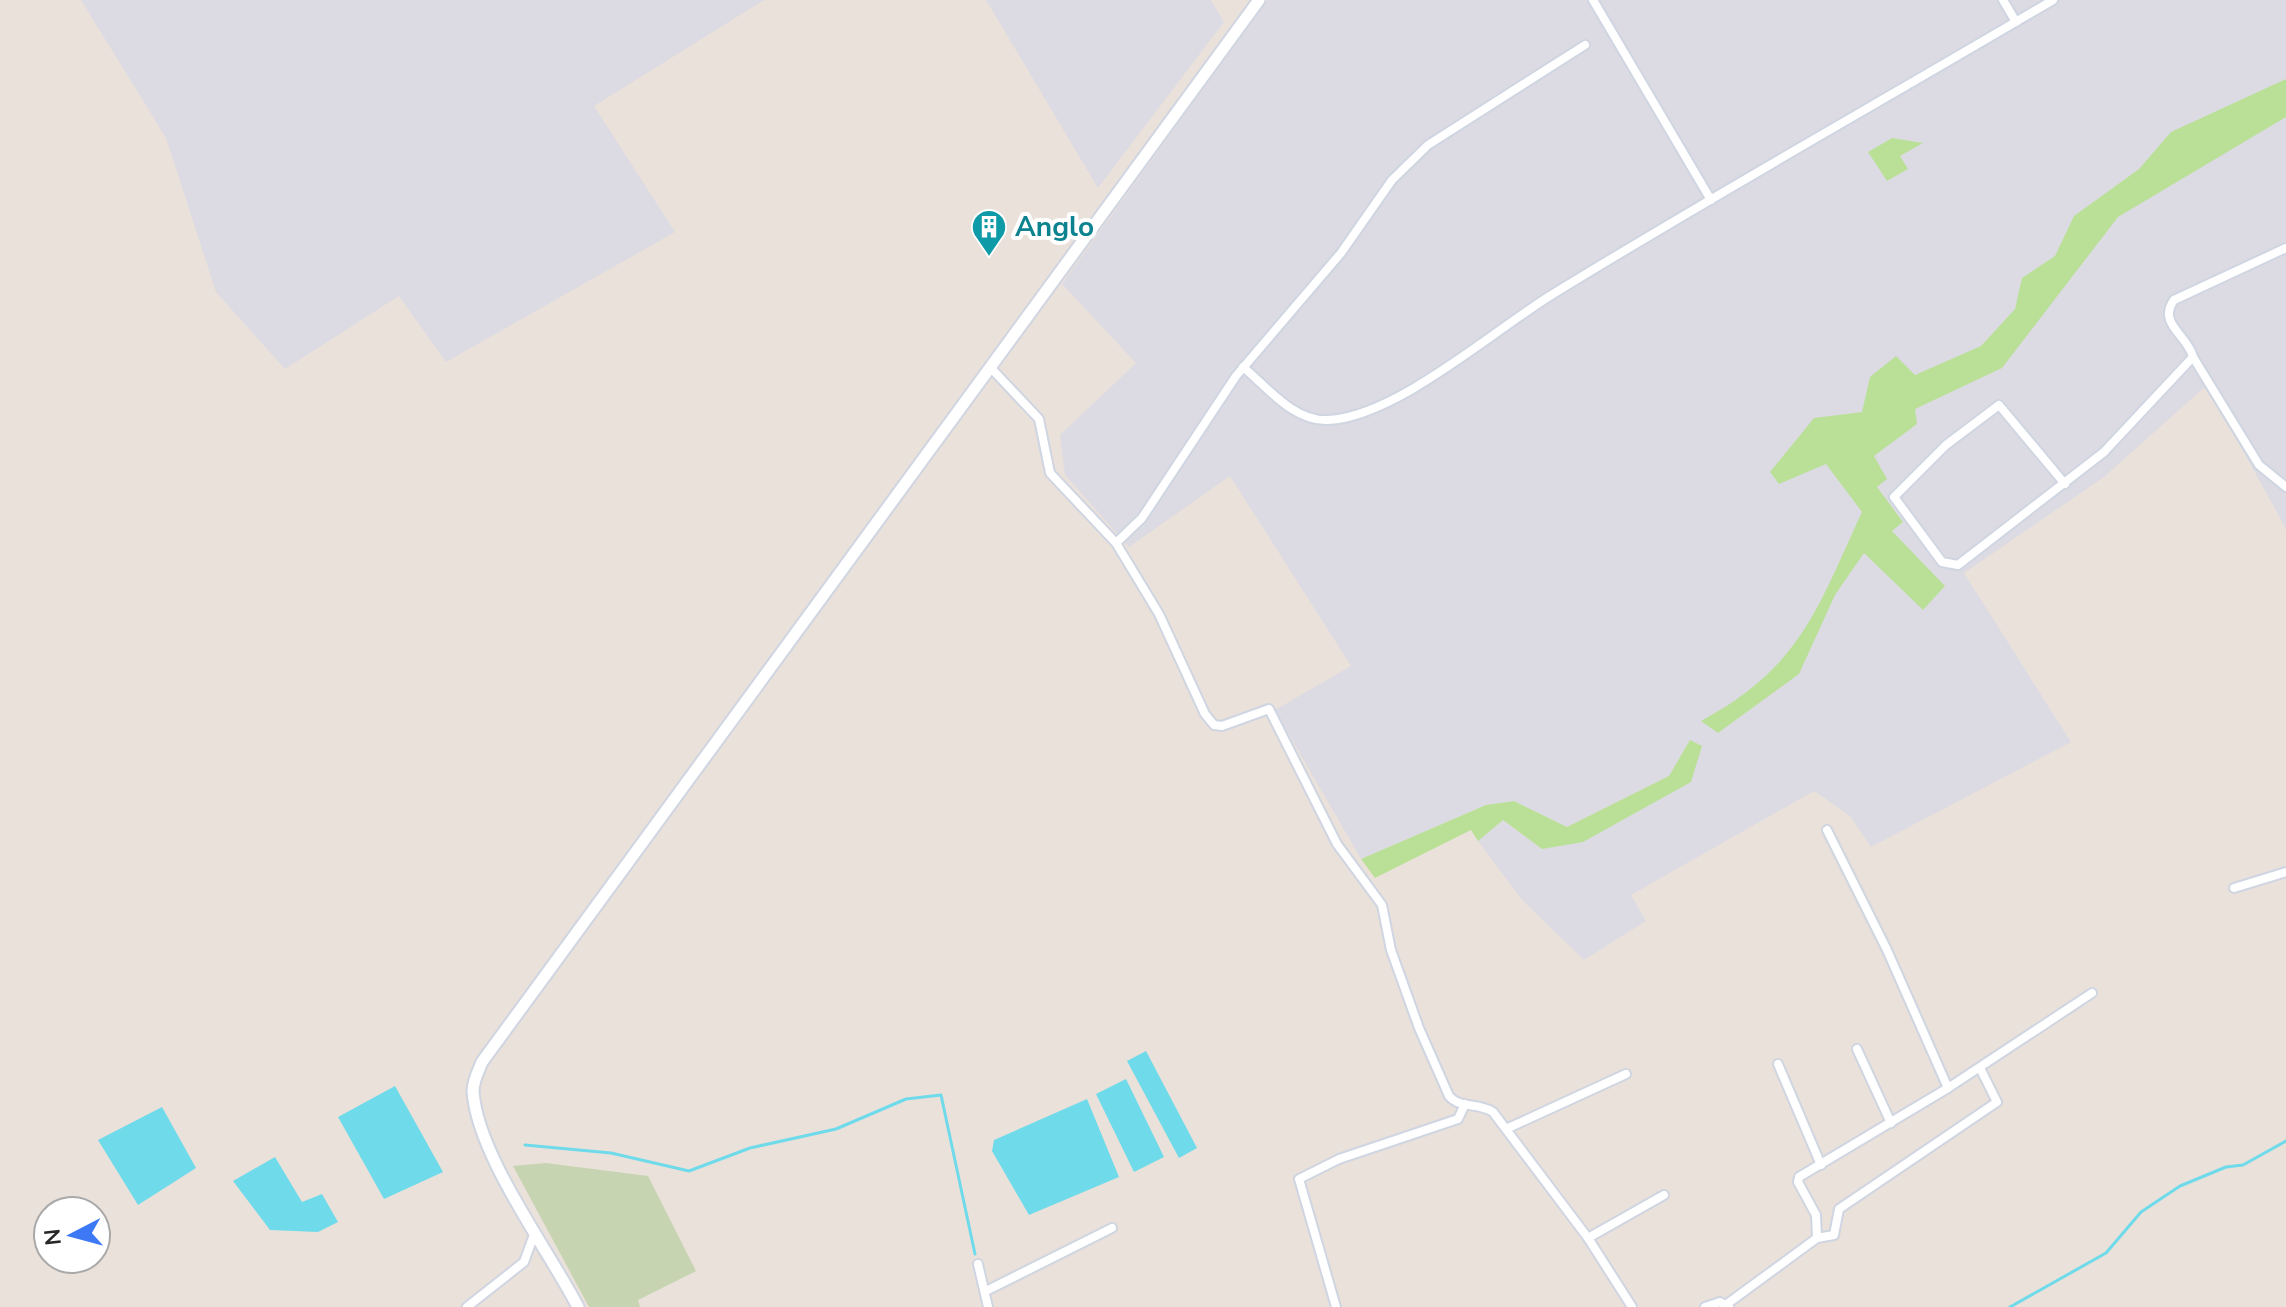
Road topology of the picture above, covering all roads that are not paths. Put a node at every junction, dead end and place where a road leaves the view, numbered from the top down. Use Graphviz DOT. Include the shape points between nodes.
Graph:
graph roads {
  1 [pos="1259,0"];
  2 [pos="1593,0"];
  3 [pos="2003,0"];
  4 [pos="2053,0"];
  5 [pos="2016,22"];
  6 [pos="1585,45"];
  7 [pos="1711,200"];
  8 [pos="2286,248"];
  9 [pos="2193,357"];
  10 [pos="990,367"];
  11 [pos="1243,367"];
  12 [pos="2065,484"];
  13 [pos="2286,487"];
  14 [pos="1116,543"];
  15 [pos="1827,830"];
  16 [pos="2286,872"];
  17 [pos="2234,888"];
  18 [pos="2092,993"];
  19 [pos="1857,1049"];
  20 [pos="1778,1064"];
  21 [pos="1980,1068"];
  22 [pos="1626,1074"];
  23 [pos="1948,1088"];
  24 [pos="1465,1104"];
  25 [pos="1891,1123"];
  26 [pos="1506,1129"];
  27 [pos="1821,1165"];
  28 [pos="1664,1195"];
  29 [pos="1112,1228"];
  30 [pos="535,1231"];
  31 [pos="1588,1238"];
  32 [pos="1817,1238"];
  33 [pos="978,1264"];
  34 [pos="986,1291"];
  35 [pos="1728,1306"];
  36 [pos="467,1307"];
  37 [pos="578,1307"];
  38 [pos="988,1307"];
  39 [pos="1336,1307"];
  40 [pos="1632,1307"];
  41 [pos="1705,1307"];
  1 -- 10 [label="street"];
  2 -- 7 [label="street"];
  3 -- 5 [label="street"];
  4 -- 5 [label="street"];
  5 -- 7 [label="street"];
  6 -- 11 [label="street" via="1409,161 1341,253"];
  7 -- 11 [label="street" via="1550,296 1415,387 1353,414 1330,420 1296,412"];
  8 -- 9 [label="street" via="2174,300 2168,311 2170,323"];
  9 -- 12 [label="street" via="2104,452"];
  9 -- 13 [label="street" via="2259,465"];
  10 -- 14 [label="street" via="1039,419 1050,473"];
  10 -- 30 [label="street" via="482,1062 473,1095 482,1127"];
  11 -- 14 [label="street" via="1142,518"];
  12 -- 12 [label="street" via="1954,566 1943,563 1894,497 1946,445 1999,405"];
  14 -- 24 [label="street" via="1159,614 1188,682 1214,725 1269,709 1337,844 1382,905 1391,950 1419,1028 1449,1096"];
  15 -- 23 [label="street"];
  16 -- 17 [label="street"];
  18 -- 21 [label="street"];
  19 -- 25 [label="street"];
  20 -- 27 [label="street"];
  21 -- 23 [label="street"];
  21 -- 32 [label="street" via="1997,1102 1839,1209 1834,1235"];
  22 -- 26 [label="street"];
  23 -- 25 [label="street"];
  24 -- 26 [label="street" via="1488,1108"];
  24 -- 39 [label="street" via="1458,1119 1339,1159 1299,1179"];
  25 -- 27 [label="street"];
  26 -- 31 [label="street"];
  27 -- 32 [label="street" via="1798,1182 1816,1215"];
  28 -- 31 [label="street"];
  29 -- 34 [label="street"];
  30 -- 36 [label="street" via="524,1262"];
  30 -- 37 [label="street"];
  31 -- 40 [label="street"];
  32 -- 35 [label="street"];
  33 -- 34 [label="street"];
  34 -- 38 [label="street"];
  35 -- 41 [label="street" via="1720,1302"];
}
